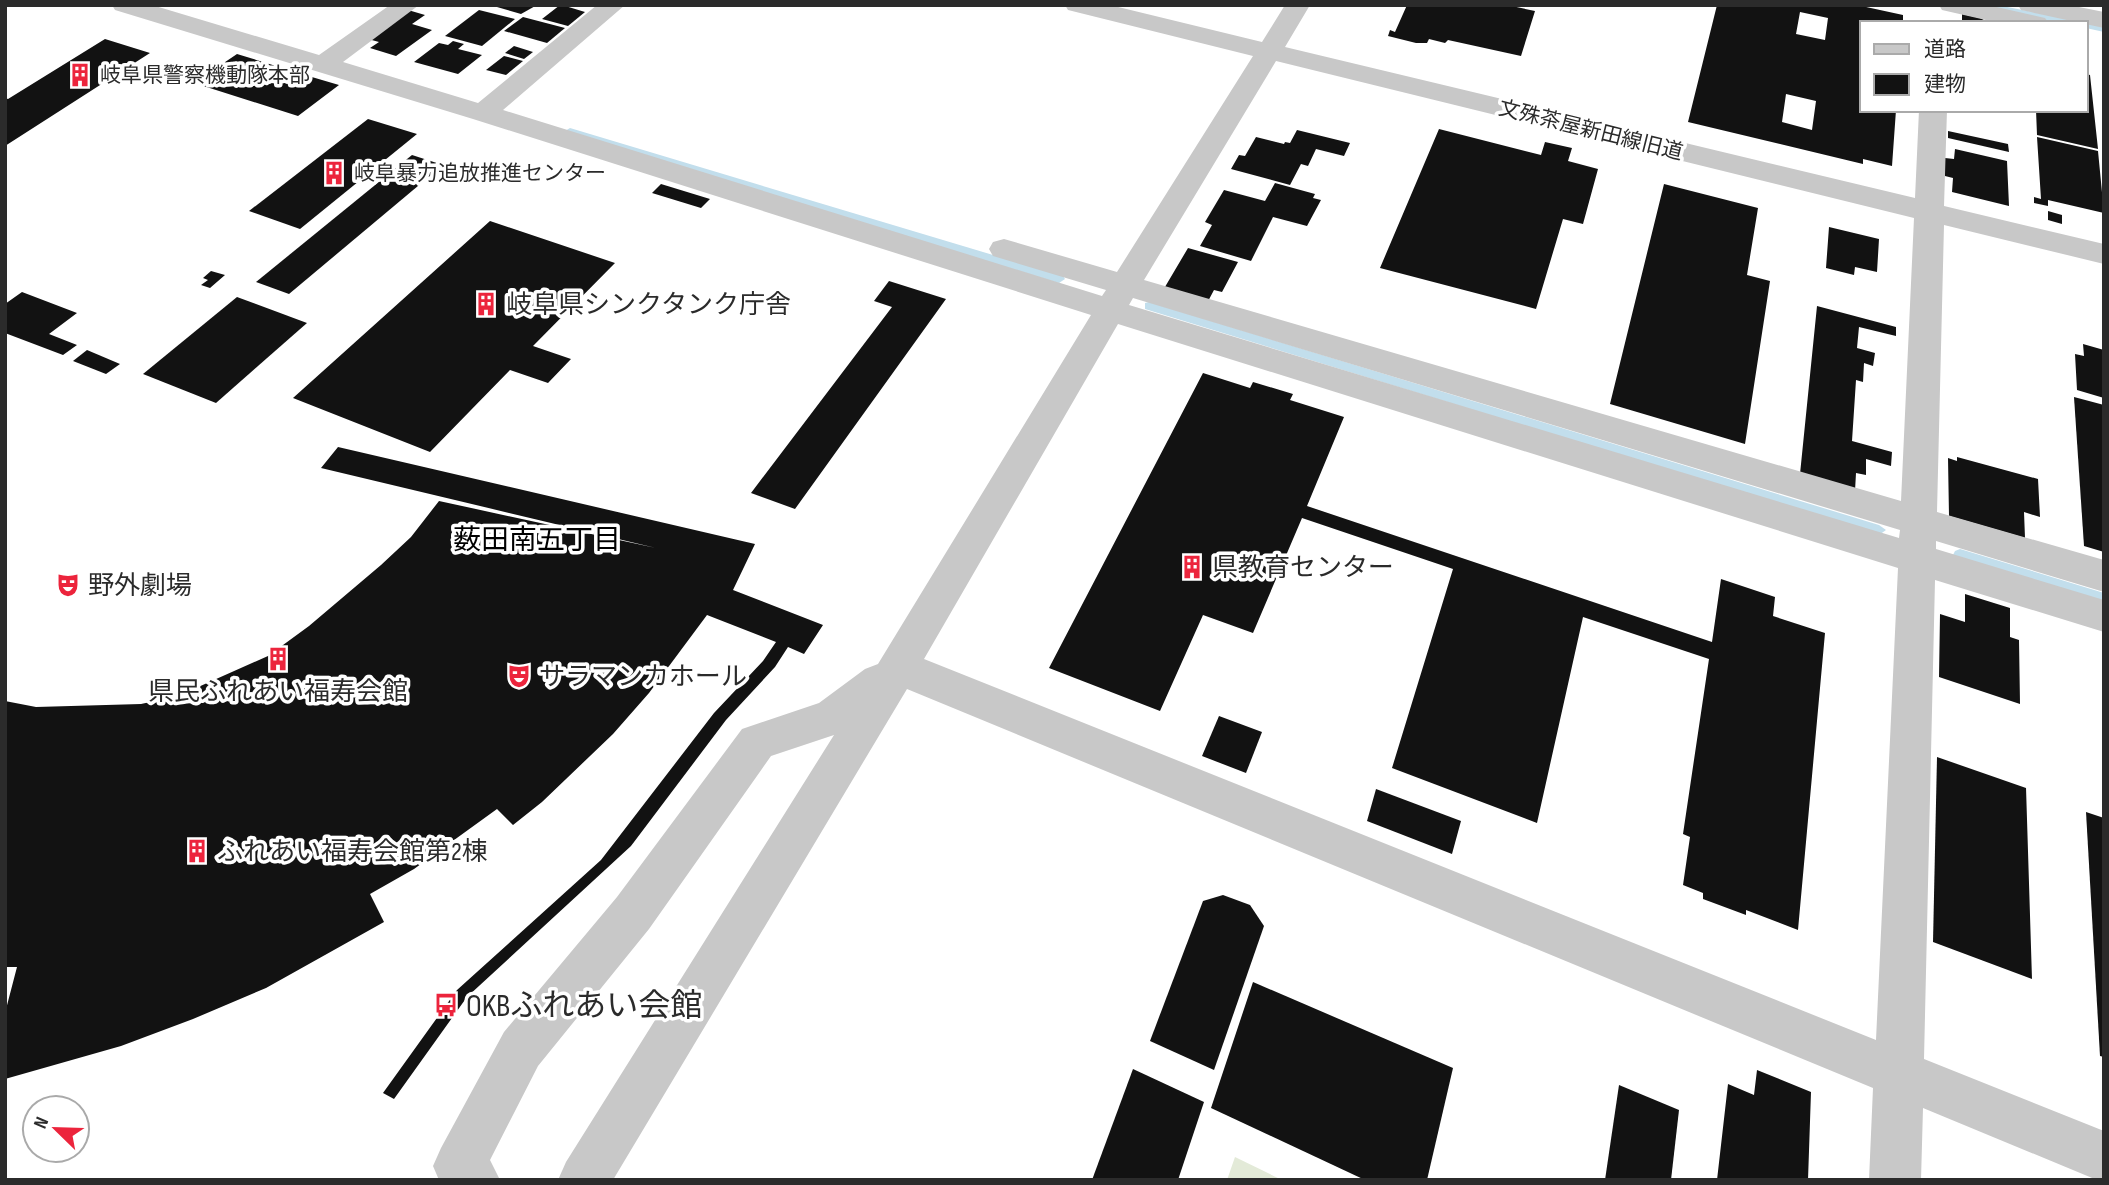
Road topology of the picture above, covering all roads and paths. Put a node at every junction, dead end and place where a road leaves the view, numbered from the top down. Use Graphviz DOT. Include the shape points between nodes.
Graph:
graph roads {
  1 [pos="124,5"];
  2 [pos="187,5"];
  3 [pos="407,5"];
  4 [pos="613,5"];
  5 [pos="1077,5"];
  6 [pos="1298,5"];
  7 [pos="1951,5"];
  8 [pos="2030,5"];
  9 [pos="2104,20"];
  10 [pos="2027,21"];
  11 [pos="1268,51"];
  12 [pos="332,58"];
  13 [pos="490,107"];
  14 [pos="1933,112"];
  15 [pos="1929,212"];
  16 [pos="2104,254"];
  17 [pos="1117,297"];
  18 [pos="1919,540"];
  19 [pos="2104,576"];
  20 [pos="2104,616"];
  21 [pos="898,667"];
  22 [pos="1898,1073"];
  23 [pos="2104,1157"];
  24 [pos="474,1180"];
  25 [pos="584,1180"];
  26 [pos="1895,1180"];
  1 -- 12 [label="street"];
  2 -- 12 [label="street"];
  3 -- 12 [label="street"];
  4 -- 13 [label="street"];
  5 -- 11 [label="street, 文殊茶屋新田線旧道"];
  6 -- 11 [label="street"];
  7 -- 10 [label="street"];
  8 -- 9 [label="street"];
  11 -- 15 [label="street, 文殊茶屋新田線旧道"];
  11 -- 17 [label="street"];
  12 -- 13 [label="street"];
  13 -- 17 [label="street"];
  14 -- 15 [label="street"];
  15 -- 16 [label="street, 文殊茶屋新田線旧道"];
  15 -- 18 [label="street"];
  17 -- 18 [label="street"];
  17 -- 21 [label="street"];
  18 -- 19 [label="street"];
  18 -- 20 [label="street"];
  18 -- 22 [label="street"];
  21 -- 22 [label="street"];
  21 -- 24 [label="street" via="832,717 757,742 633,913 521,1049 459,1166"];
  21 -- 25 [label="street"];
  22 -- 23 [label="street"];
  22 -- 26 [label="street"];
}
